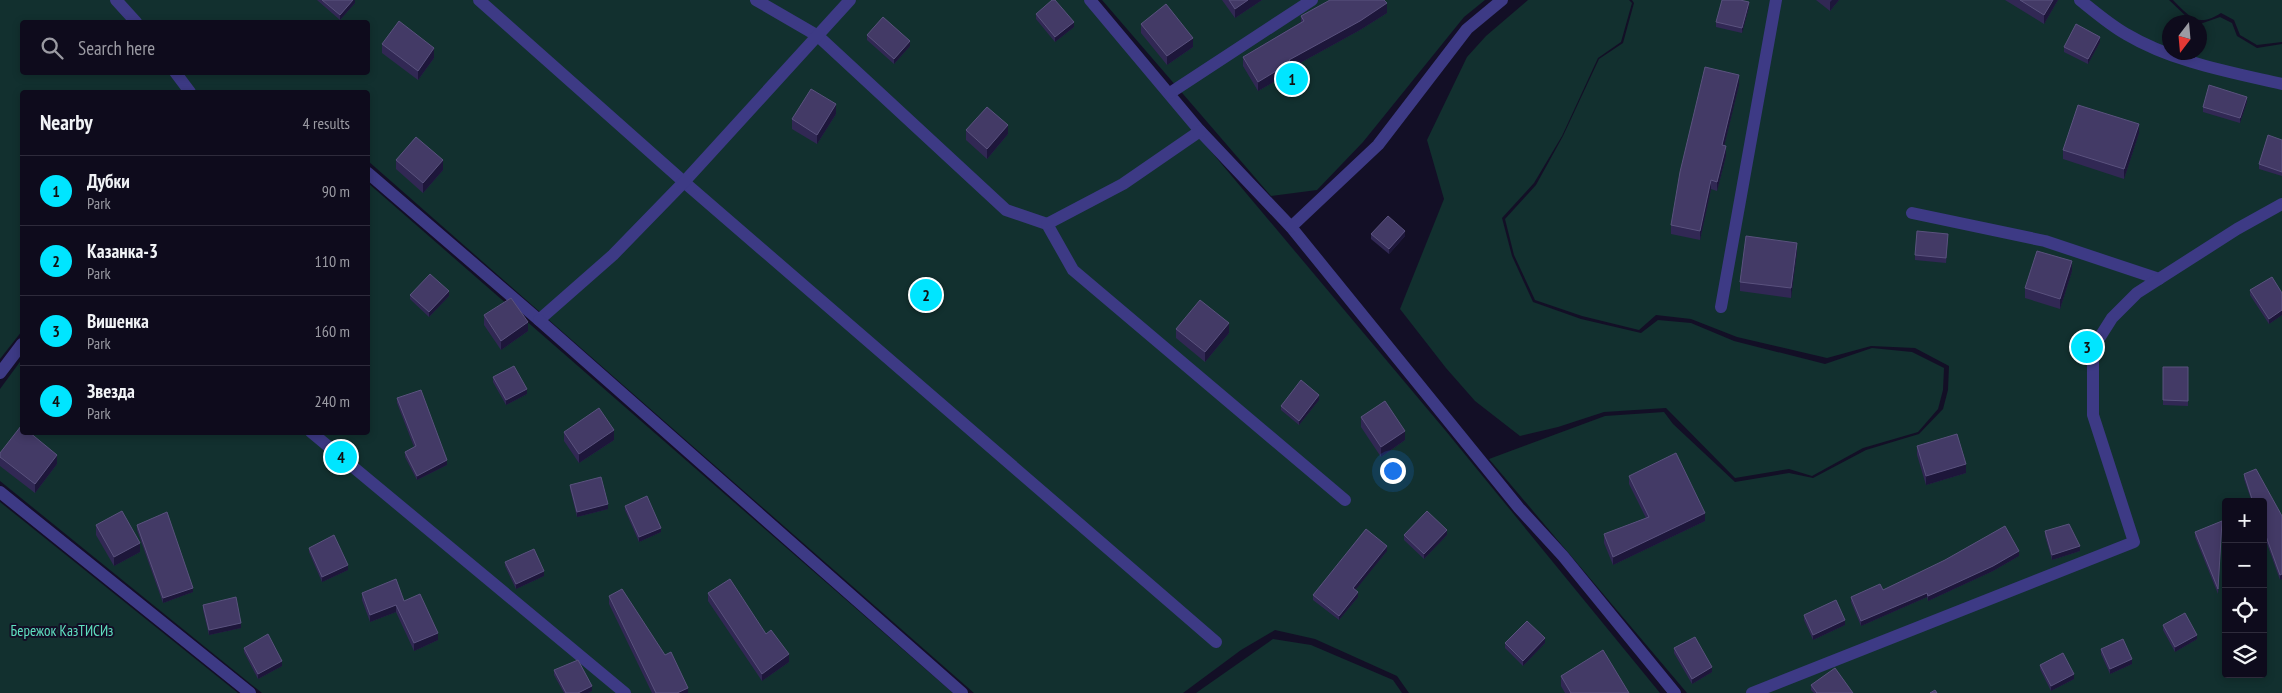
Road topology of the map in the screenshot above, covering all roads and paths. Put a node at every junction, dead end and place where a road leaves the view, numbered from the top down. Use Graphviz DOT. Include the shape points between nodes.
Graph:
graph roads {
  1 [pos="116,0"];
  2 [pos="479,0"];
  3 [pos="756,0"];
  4 [pos="850,0"];
  5 [pos="1090,0"];
  6 [pos="1312,0"];
  7 [pos="1502,0"];
  8 [pos="1776,0"];
  9 [pos="2080,0"];
  10 [pos="134,20"];
  11 [pos="818,36"];
  12 [pos="177,75"];
  13 [pos="2282,84"];
  14 [pos="188,90"];
  15 [pos="1170,93"];
  16 [pos="1200,130"];
  17 [pos="370,175"];
  18 [pos="684,182"];
  19 [pos="2282,204"];
  20 [pos="1912,213"];
  21 [pos="1047,224"];
  22 [pos="1291,227"];
  23 [pos="2159,279"];
  24 [pos="1721,307"];
  25 [pos="539,320"];
  26 [pos="20,347"];
  27 [pos="0,373"];
  28 [pos="316,435"];
  29 [pos="0,492"];
  30 [pos="1345,500"];
  31 [pos="1216,642"];
  32 [pos="250,693"];
  33 [pos="625,693"];
  34 [pos="962,693"];
  35 [pos="1675,693"];
  36 [pos="1752,693"];
  1 -- 10 [label="lane"];
  2 -- 18 [label="lane"];
  3 -- 11 [label="lane"];
  4 -- 11 [label="lane"];
  5 -- 15 [label="lane"];
  6 -- 15 [label="lane"];
  7 -- 22 [label="lane" via="1468,29 1378,145"];
  8 -- 24 [label="lane"];
  9 -- 13 [label="lane" via="2126,34 2159,50"];
  11 -- 18 [label="lane"];
  11 -- 21 [label="lane" via="1006,210"];
  12 -- 14 [label="lane"];
  15 -- 16 [label="lane"];
  16 -- 21 [label="lane" via="1123,184"];
  16 -- 22 [label="lane"];
  17 -- 25 [label="lane"];
  18 -- 25 [label="lane" via="613,255"];
  18 -- 31 [label="lane"];
  19 -- 23 [label="lane"];
  20 -- 23 [label="lane" via="2045,241"];
  21 -- 30 [label="lane" via="1073,270"];
  22 -- 35 [label="lane"];
  23 -- 36 [label="lane" via="2137,293 2112,318 2093,348 2093,415 2134,542"];
  25 -- 34 [label="lane"];
  26 -- 27 [label="lane"];
  28 -- 33 [label="lane"];
  29 -- 32 [label="lane"];
}
